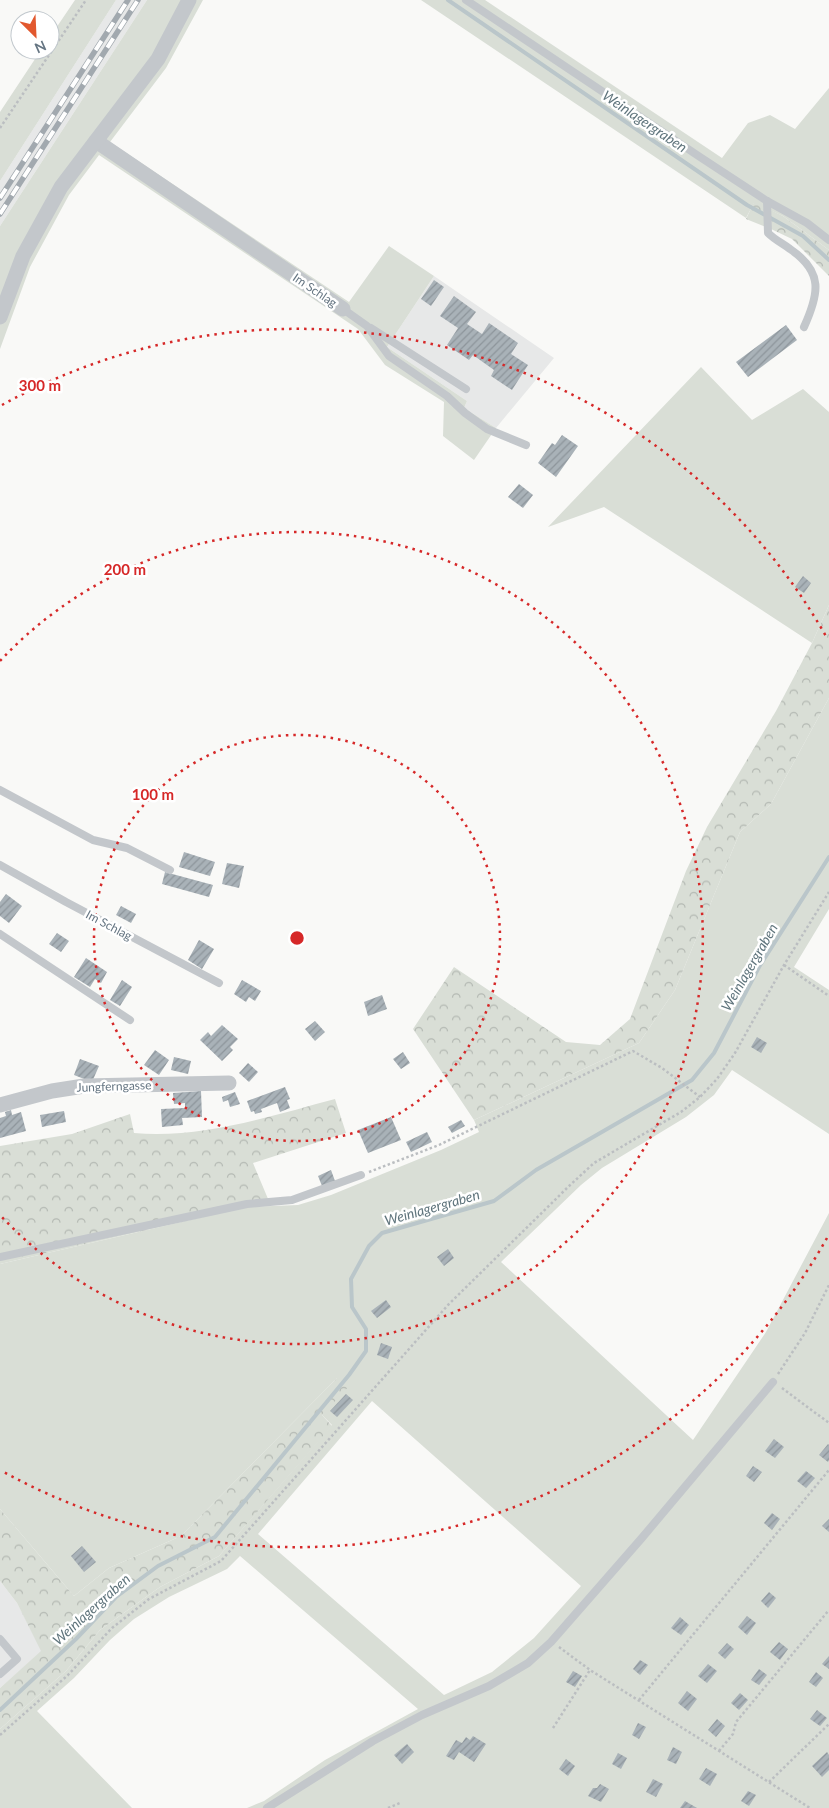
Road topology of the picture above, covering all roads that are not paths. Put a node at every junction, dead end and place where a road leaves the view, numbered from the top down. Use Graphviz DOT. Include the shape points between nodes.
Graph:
graph roads {
  1 [pos="189,0"];
  2 [pos="466,0"];
  3 [pos="96,141"];
  4 [pos="767,201"];
  5 [pos="829,240"];
  6 [pos="343,309"];
  7 [pos="0,317"];
  8 [pos="367,326"];
  9 [pos="804,327"];
  10 [pos="466,389"];
  11 [pos="526,445"];
  12 [pos="0,790"];
  13 [pos="0,865"];
  14 [pos="170,870"];
  15 [pos="0,934"];
  16 [pos="218,983"];
  17 [pos="130,1020"];
  18 [pos="229,1083"];
  19 [pos="0,1105"];
  20 [pos="361,1175"];
  21 [pos="0,1257"];
  22 [pos="772,1382"];
  23 [pos="0,1639"];
  24 [pos="0,1674"];
  25 [pos="267,1808"];
  1 -- 3 [label="street" via="158,59"];
  2 -- 4 [label="lane"];
  3 -- 6 [label="street, Im Schlag"];
  3 -- 7 [label="street" via="61,187 22,256"];
  4 -- 5 [label="lane" via="808,223"];
  4 -- 9 [label="lane" via="768,233 806,262 814,276 816,293"];
  6 -- 8 [label="lane, Im Schlag"];
  8 -- 10 [label="lane"];
  8 -- 11 [label="lane, Im Schlag" via="389,356 447,396 487,430"];
  12 -- 14 [label="lane" via="92,840 127,848"];
  13 -- 16 [label="lane, Im Schlag"];
  15 -- 17 [label="lane"];
  18 -- 19 [label="street, Jungferngasse" via="84,1086"];
  20 -- 21 [label="lane" via="292,1200 246,1204"];
  22 -- 25 [label="lane" via="640,1540 551,1642 528,1663 489,1686 422,1715 373,1741"];
  23 -- 24 [label="lane" via="17,1659"];
}
